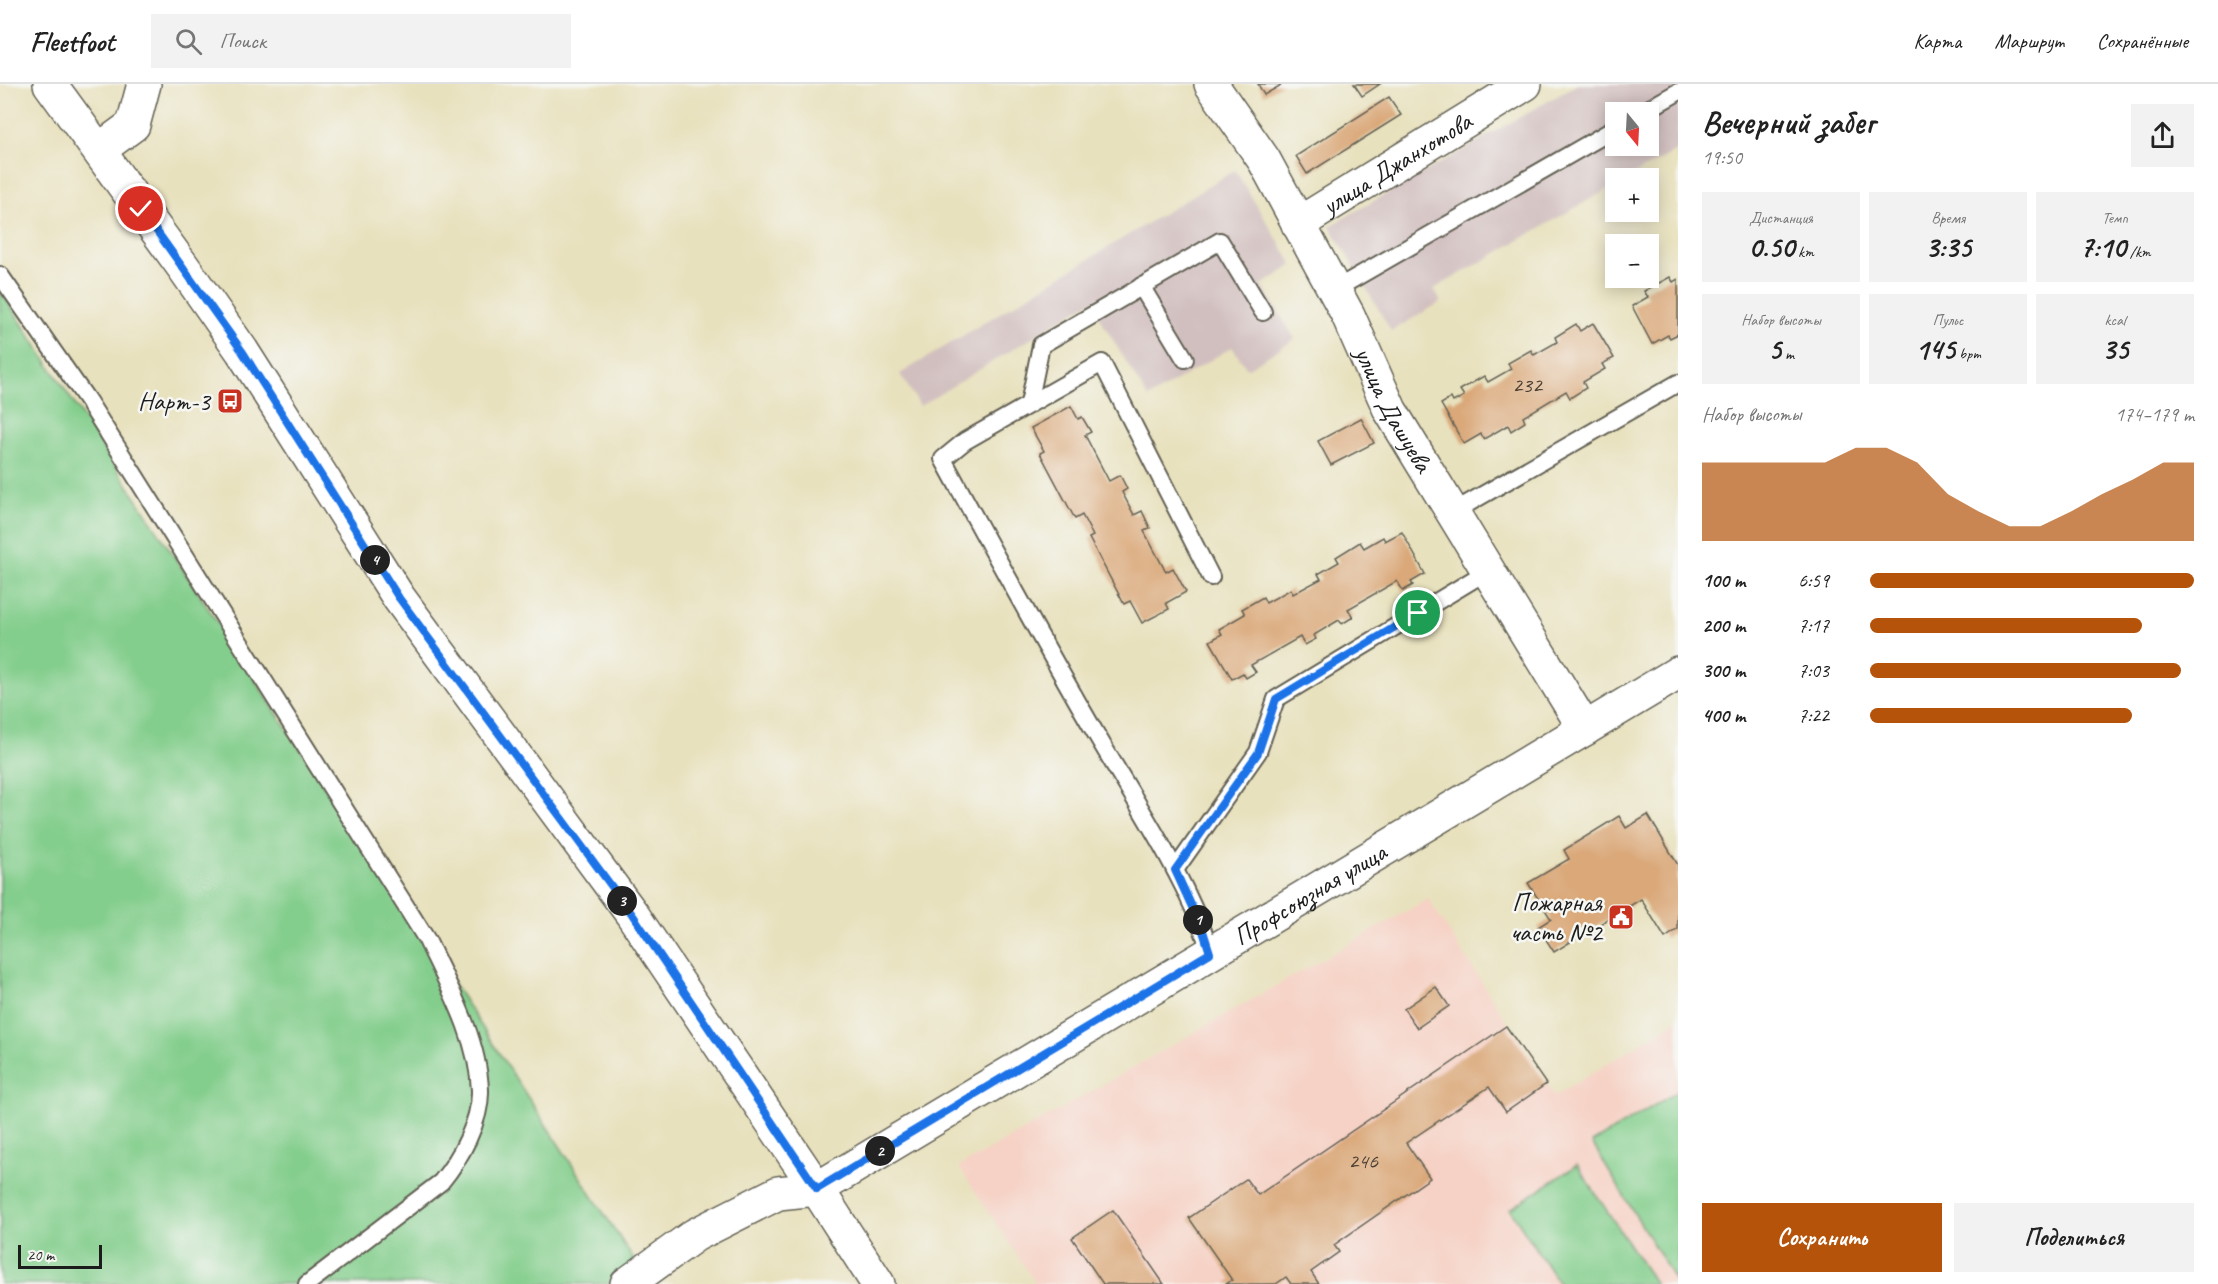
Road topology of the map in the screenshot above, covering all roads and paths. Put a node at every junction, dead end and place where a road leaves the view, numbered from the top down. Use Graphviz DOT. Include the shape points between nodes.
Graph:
graph roads {
  1 [pos="50,84"];
  2 [pos="144,84"];
  3 [pos="1211,84"];
  4 [pos="1525,84"];
  5 [pos="1678,92"];
  6 [pos="1659,103"];
  7 [pos="1605,134"];
  8 [pos="99,150"];
  9 [pos="1298,224"];
  10 [pos="0,275"];
  11 [pos="1141,286"];
  12 [pos="1334,290"];
  13 [pos="1263,312"];
  14 [pos="1185,359"];
  15 [pos="1678,383"];
  16 [pos="1029,404"];
  17 [pos="1453,512"];
  18 [pos="1489,570"];
  19 [pos="1211,577"];
  20 [pos="1678,673"];
  21 [pos="1585,729"];
  22 [pos="1175,870"];
  23 [pos="1210,953"];
  24 [pos="817,1189"];
  25 [pos="307,1284"];
  26 [pos="627,1284"];
  27 [pos="878,1284"];
  1 -- 8 [label="street"];
  2 -- 8 [label="street" via="133,125"];
  3 -- 9 [label="street, улица Дашуева" via="1264,160"];
  4 -- 9 [label="street, улица Джанхотова"];
  5 -- 6 [label="lane"];
  7 -- 12 [label="lane"];
  8 -- 24 [label="street" via="242,351 399,598 632,914"];
  9 -- 12 [label="street, улица Дашуева"];
  10 -- 25 [label="lane" via="88,401 421,930 472,1044 480,1092 467,1143 456,1163 441,1182"];
  11 -- 13 [label="lane" via="1220,241"];
  11 -- 14 [label="lane"];
  11 -- 16 [label="lane" via="1041,345"];
  12 -- 17 [label="street, улица Дашуева" via="1390,410"];
  15 -- 17 [label="lane"];
  16 -- 19 [label="lane" via="1102,363"];
  16 -- 22 [label="lane" via="964,441 943,459"];
  17 -- 18 [label="street, улица Дашуева"];
  18 -- 21 [label="street, улица Дашуева"];
  18 -- 22 [label="lane" via="1276,699 1258,753"];
  20 -- 21 [label="street, Профсоюзная улица"];
  21 -- 23 [label="street, Профсоюзная улица"];
  22 -- 23 [label="lane"];
  23 -- 24 [label="street, Профсоюзная улица"];
  24 -- 26 [label="street" via="778,1193 695,1235"];
  24 -- 27 [label="street"];
}
